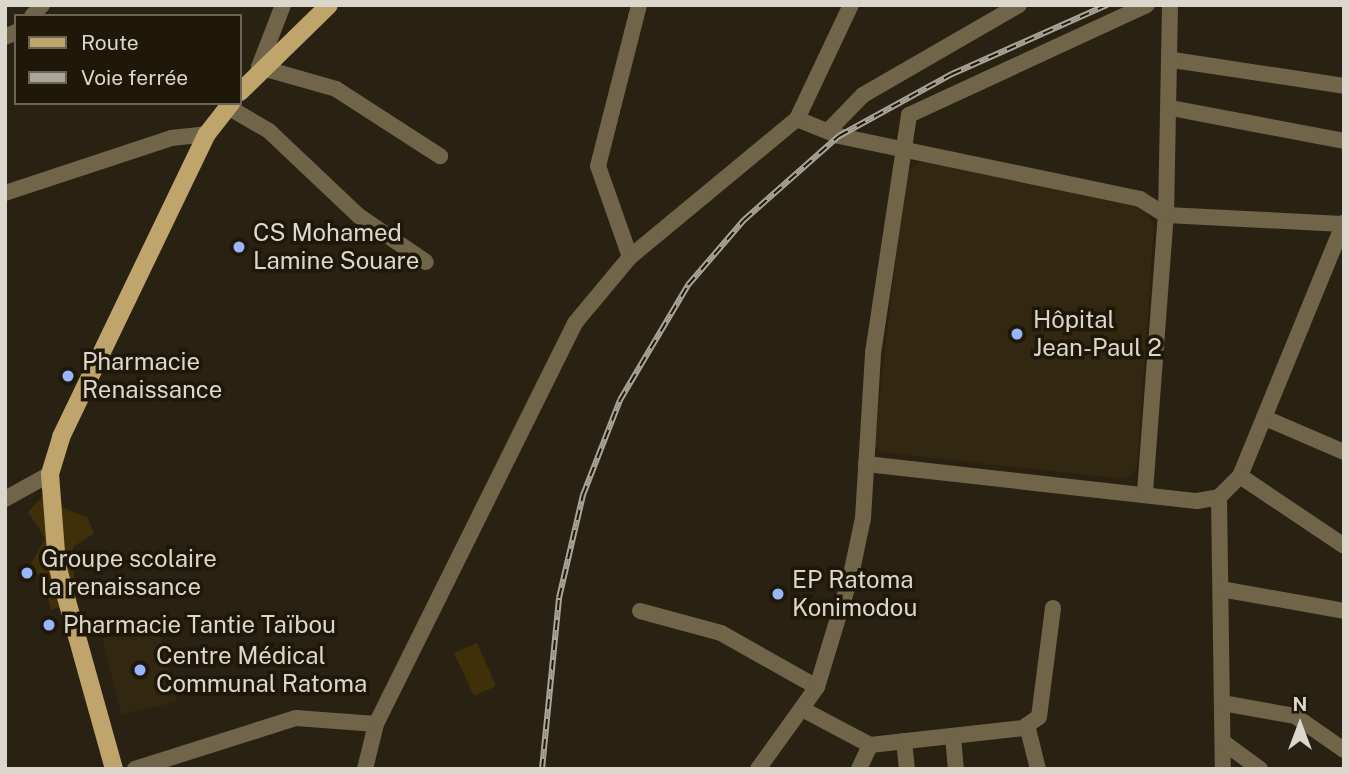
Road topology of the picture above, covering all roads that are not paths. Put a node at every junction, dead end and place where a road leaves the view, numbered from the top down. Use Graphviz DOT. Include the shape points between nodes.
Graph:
graph roads {
  1 [pos="284,5"];
  2 [pos="329,5"];
  3 [pos="639,5"];
  4 [pos="851,5"];
  5 [pos="1019,5"];
  6 [pos="1147,5"];
  7 [pos="1170,5"];
  8 [pos="1174,60"];
  9 [pos="259,67"];
  10 [pos="1344,86"];
  11 [pos="242,89"];
  12 [pos="229,105"];
  13 [pos="1171,108"];
  14 [pos="797,120"];
  15 [pos="828,131"];
  16 [pos="207,134"];
  17 [pos="1344,141"];
  18 [pos="900,149"];
  19 [pos="440,156"];
  20 [pos="5,193"];
  21 [pos="1166,215"];
  22 [pos="1344,223"];
  23 [pos="630,257"];
  24 [pos="426,262"];
  25 [pos="1265,418"];
  26 [pos="1344,452"];
  27 [pos="866,464"];
  28 [pos="50,474"];
  29 [pos="1240,476"];
  30 [pos="1145,492"];
  31 [pos="1219,497"];
  32 [pos="5,499"];
  33 [pos="1344,546"];
  34 [pos="1221,589"];
  35 [pos="1053,608"];
  36 [pos="640,611"];
  37 [pos="1344,611"];
  38 [pos="817,687"];
  39 [pos="1223,703"];
  40 [pos="804,710"];
  41 [pos="376,724"];
  42 [pos="1027,725"];
  43 [pos="953,736"];
  44 [pos="904,741"];
  45 [pos="1223,742"];
  46 [pos="870,745"];
  47 [pos="1344,750"];
  48 [pos="114,769"];
  49 [pos="135,769"];
  50 [pos="365,769"];
  51 [pos="758,769"];
  52 [pos="859,769"];
  53 [pos="907,769"];
  54 [pos="956,769"];
  55 [pos="1038,769"];
  56 [pos="1223,769"];
  57 [pos="1260,769"];
  1 -- 9 [label="street"];
  2 -- 9 [label="main road"];
  3 -- 23 [label="street" via="598,166"];
  4 -- 14 [label="street"];
  5 -- 15 [label="street" via="863,94"];
  6 -- 18 [label="street" via="917,107"];
  7 -- 8 [label="street"];
  8 -- 10 [label="street"];
  8 -- 13 [label="street"];
  9 -- 11 [label="main road"];
  9 -- 19 [label="street" via="336,89"];
  12 -- 16 [label="main road"];
  12 -- 24 [label="street" via="270,131 359,216"];
  13 -- 17 [label="street"];
  13 -- 21 [label="street"];
  14 -- 15 [label="street"];
  14 -- 23 [label="street"];
  15 -- 18 [label="street"];
  16 -- 20 [label="street" via="171,138"];
  16 -- 28 [label="main road" via="61,437"];
  18 -- 21 [label="street" via="1140,199"];
  18 -- 27 [label="street" via="873,353"];
  21 -- 22 [label="street"];
  21 -- 30 [label="street"];
  22 -- 25 [label="street"];
  23 -- 41 [label="street" via="575,323"];
  25 -- 26 [label="street"];
  25 -- 29 [label="street"];
  27 -- 30 [label="street"];
  27 -- 38 [label="street" via="851,575"];
  28 -- 32 [label="street"];
  28 -- 48 [label="main road" via="57,565"];
  29 -- 31 [label="street"];
  29 -- 33 [label="street"];
  30 -- 31 [label="street"];
  31 -- 34 [label="street"];
  34 -- 37 [label="street"];
  34 -- 39 [label="street"];
  35 -- 42 [label="street" via="1039,717"];
  36 -- 38 [label="street" via="722,633"];
  38 -- 40 [label="street"];
  39 -- 45 [label="street"];
  39 -- 47 [label="street" via="1295,716"];
  40 -- 46 [label="street"];
  40 -- 51 [label="street"];
  41 -- 49 [label="street" via="296,718"];
  41 -- 50 [label="street"];
  42 -- 43 [label="street"];
  42 -- 55 [label="street"];
  43 -- 44 [label="street"];
  43 -- 54 [label="street"];
  44 -- 46 [label="street"];
  44 -- 53 [label="street"];
  45 -- 56 [label="street"];
  45 -- 57 [label="street"];
  46 -- 52 [label="street"];
}
